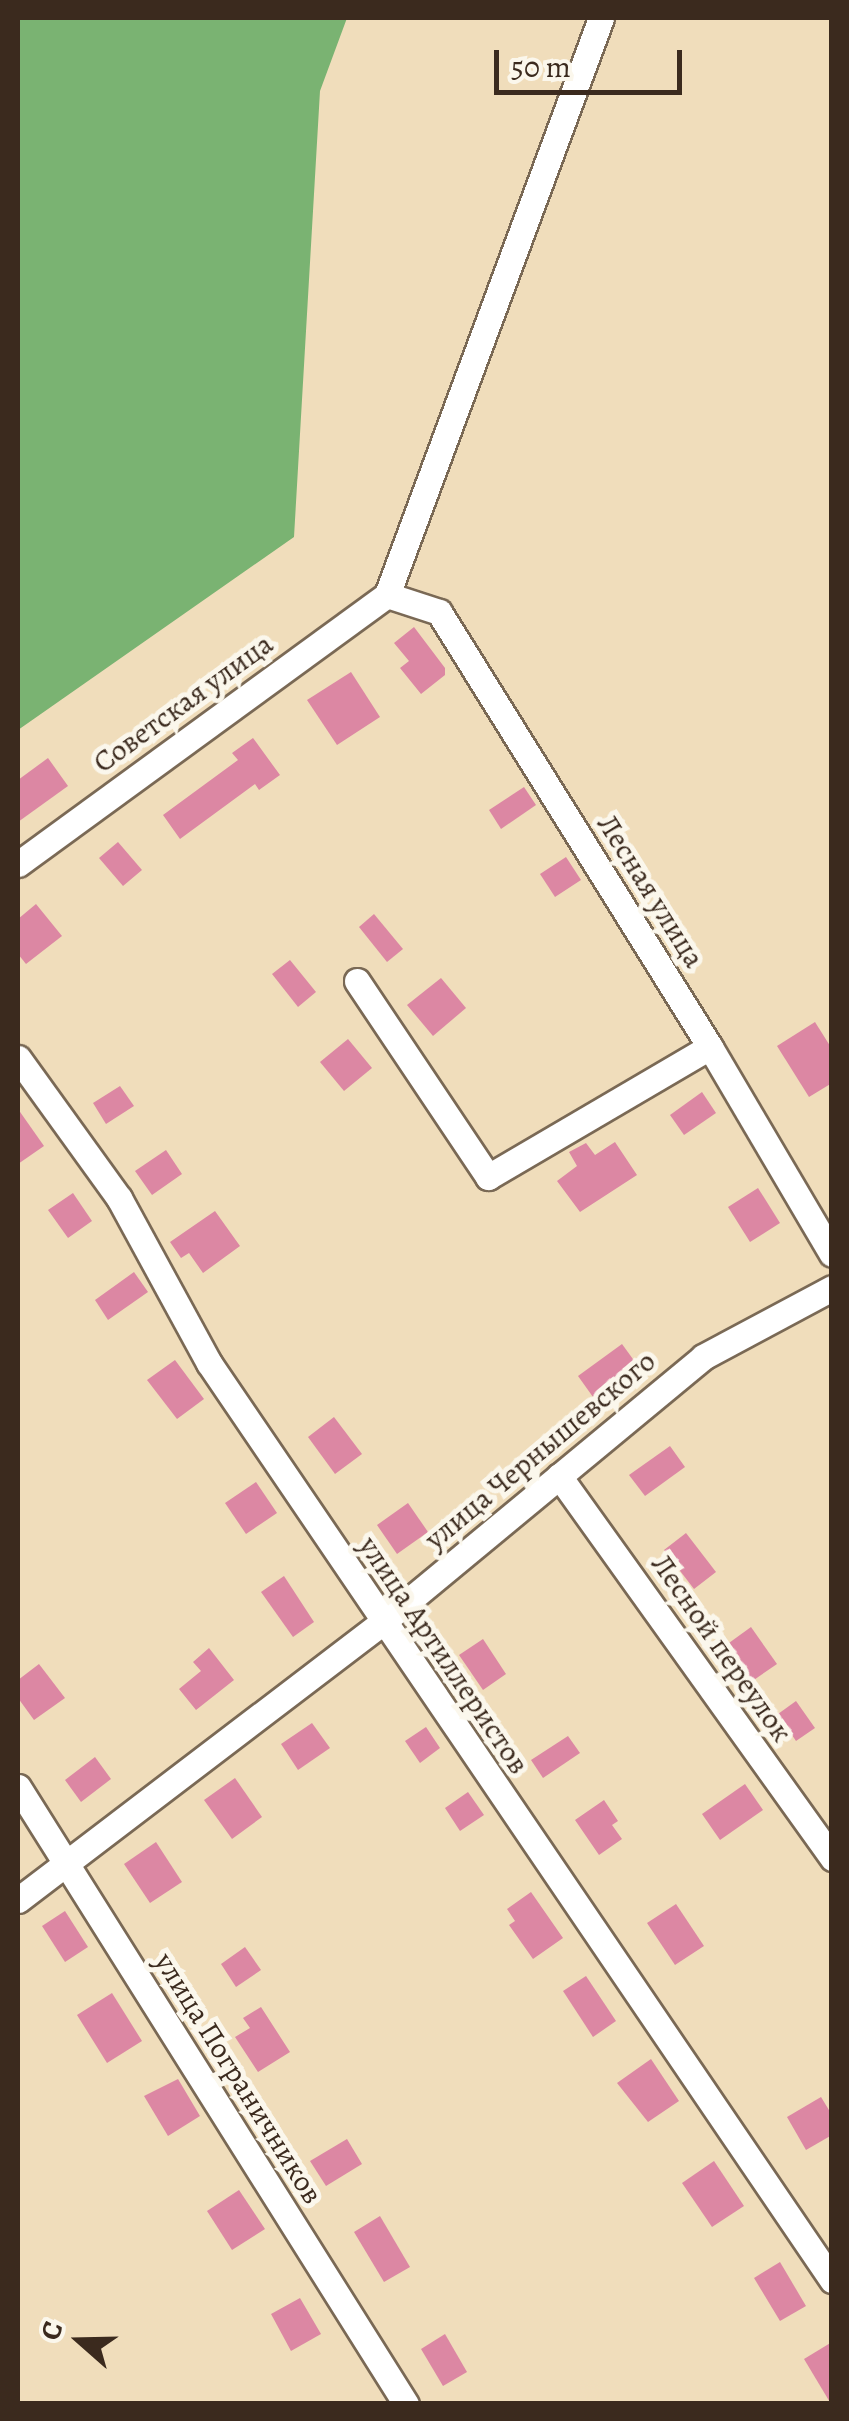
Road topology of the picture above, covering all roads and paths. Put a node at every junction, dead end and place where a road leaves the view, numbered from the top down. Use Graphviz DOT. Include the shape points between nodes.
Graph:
graph roads {
  1 [pos="601,18"];
  2 [pos="387,596"];
  3 [pos="18,864"];
  4 [pos="357,981"];
  5 [pos="710,1046"];
  6 [pos="18,1058"];
  7 [pos="832,1254"];
  8 [pos="832,1288"];
  9 [pos="559,1476"];
  10 [pos="382,1623"];
  11 [pos="18,1786"];
  12 [pos="832,1858"];
  13 [pos="64,1862"];
  14 [pos="18,1900"];
  15 [pos="832,2280"];
  16 [pos="406,2404"];
  1 -- 2 [label="street"];
  2 -- 3 [label="street, Советская улица"];
  2 -- 5 [label="street, Лесная улица" via="439,612"];
  4 -- 5 [label="street" via="488,1177"];
  5 -- 7 [label="street, Лесная улица"];
  6 -- 10 [label="street, улица Артиллеристов" via="119,1198 208,1363"];
  8 -- 9 [label="street, улица Чернышевского" via="703,1357"];
  9 -- 10 [label="street, улица Чернышевского"];
  9 -- 12 [label="street, Лесной переулок"];
  10 -- 13 [label="street, улица Чернышевского"];
  10 -- 15 [label="street, улица Артиллеристов"];
  11 -- 13 [label="street, улица Пограничников"];
  13 -- 14 [label="street, улица Чернышевского"];
  13 -- 16 [label="street, улица Пограничников"];
}
